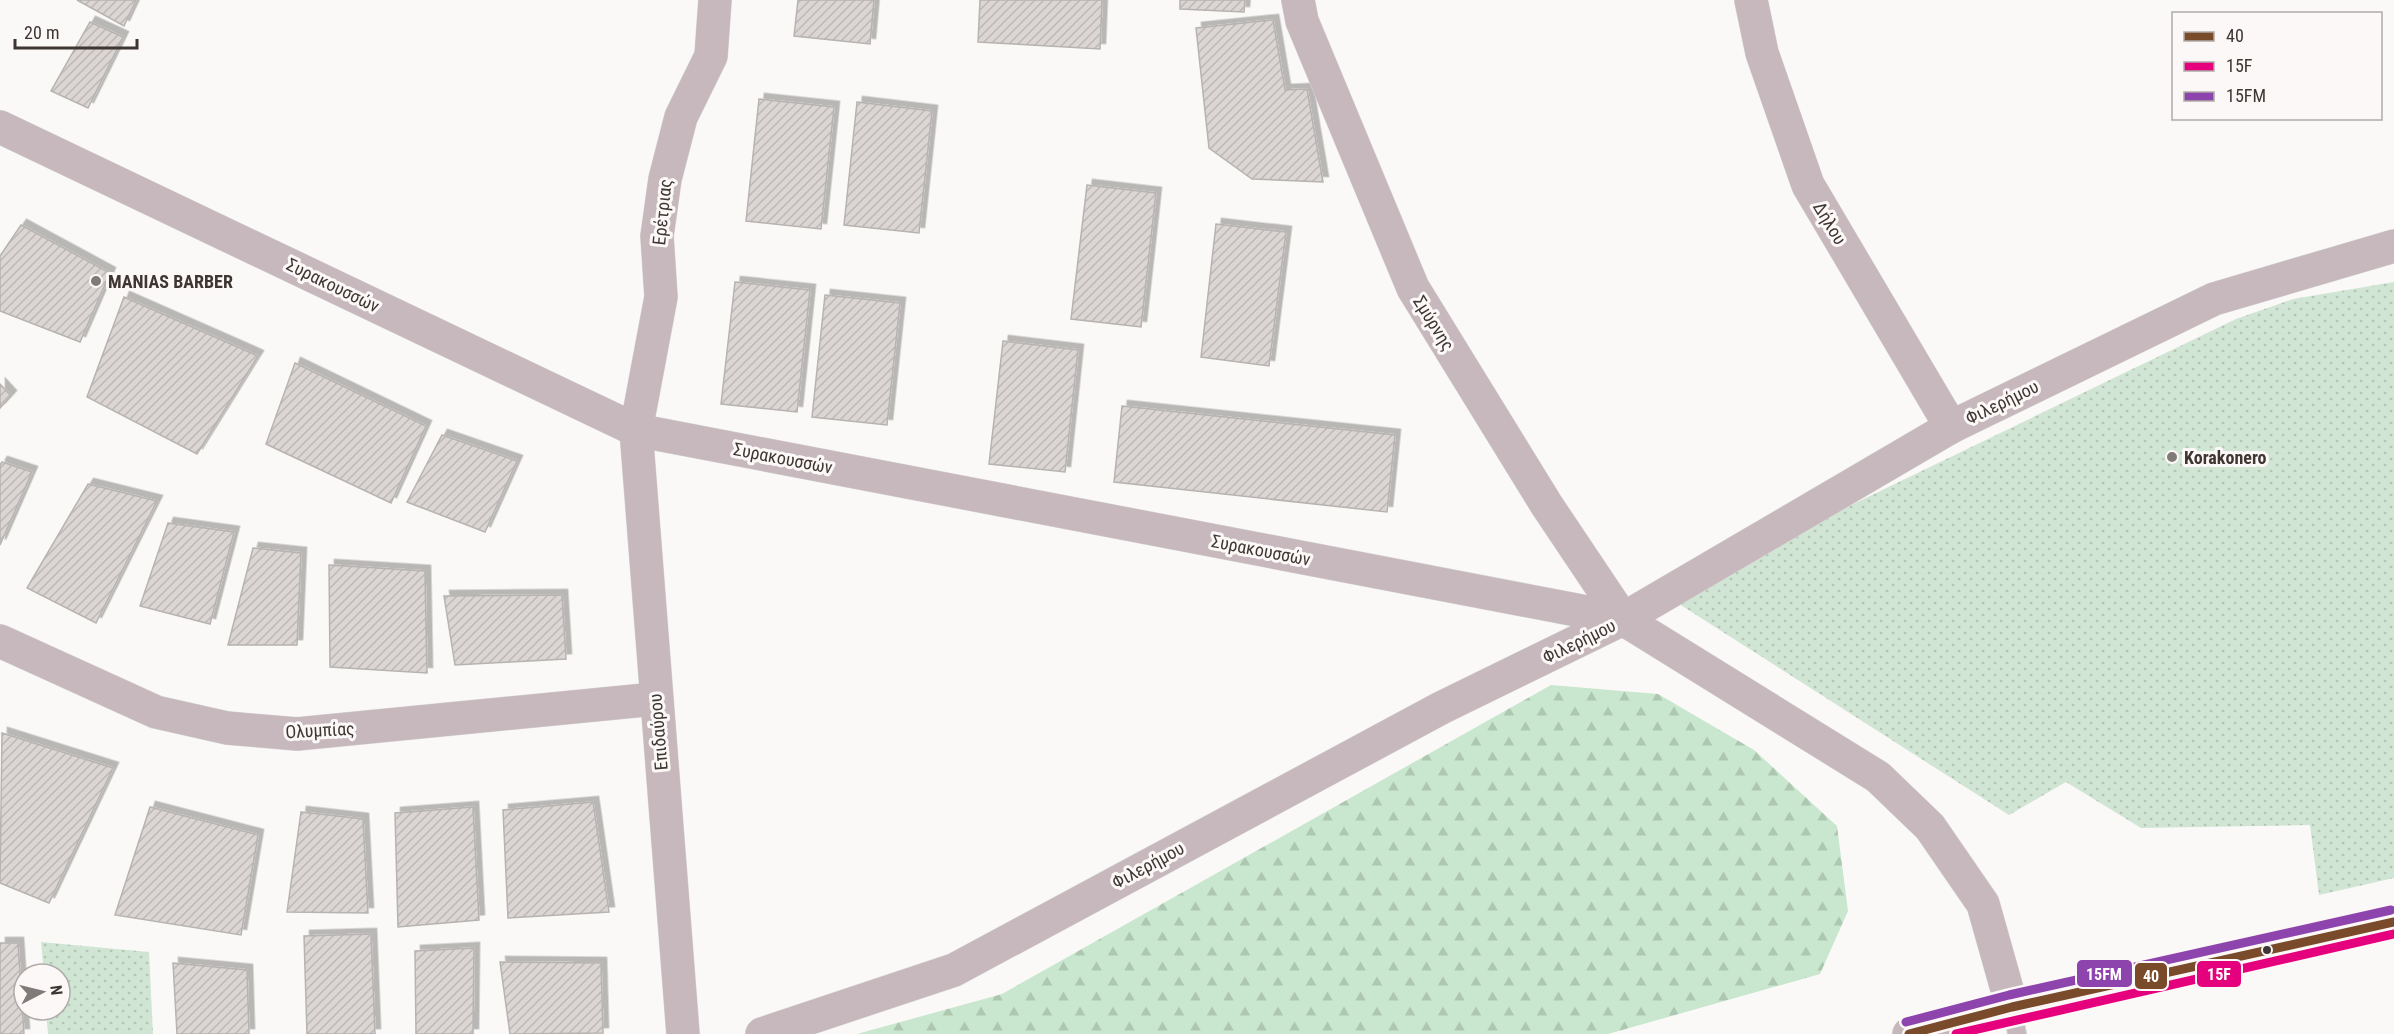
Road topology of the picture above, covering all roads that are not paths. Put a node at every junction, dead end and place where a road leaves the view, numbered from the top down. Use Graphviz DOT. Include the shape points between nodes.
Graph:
graph roads {
  1 [pos="715,0"];
  2 [pos="1298,0"];
  3 [pos="1751,0"];
  4 [pos="0,126"];
  5 [pos="2394,246"];
  6 [pos="1951,427"];
  7 [pos="636,430"];
  8 [pos="1623,619"];
  9 [pos="0,641"];
  10 [pos="655,699"];
  11 [pos="2394,922"];
  12 [pos="2014,1021"];
  13 [pos="683,1034"];
  14 [pos="762,1034"];
  15 [pos="1909,1034"];
  1 -- 7 [label="street, Ερέτριας" via="711,56 681,117 665,179 657,236 661,297"];
  2 -- 8 [label="street, Σμύρνης" via="1302,21 1413,288 1546,504"];
  3 -- 6 [label="street, Δήλου" via="1761,53 1808,185"];
  4 -- 7 [label="street, Συρακουσσών"];
  5 -- 6 [label="street, Φιλερήμου" via="2214,299"];
  6 -- 8 [label="street, Φιλερήμου"];
  7 -- 8 [label="street, Συρακουσσών"];
  7 -- 10 [label="street, Επιδαύρου"];
  8 -- 12 [label="street" via="1878,777 1930,827 1983,904"];
  8 -- 14 [label="street, Φιλερήμου" via="1441,708 954,970"];
  9 -- 10 [label="street, Ολυμπίας" via="156,712 227,728 297,734"];
  10 -- 13 [label="street, Επιδαύρου"];
  11 -- 12 [label="main road"];
  12 -- 15 [label="main road"];
}
